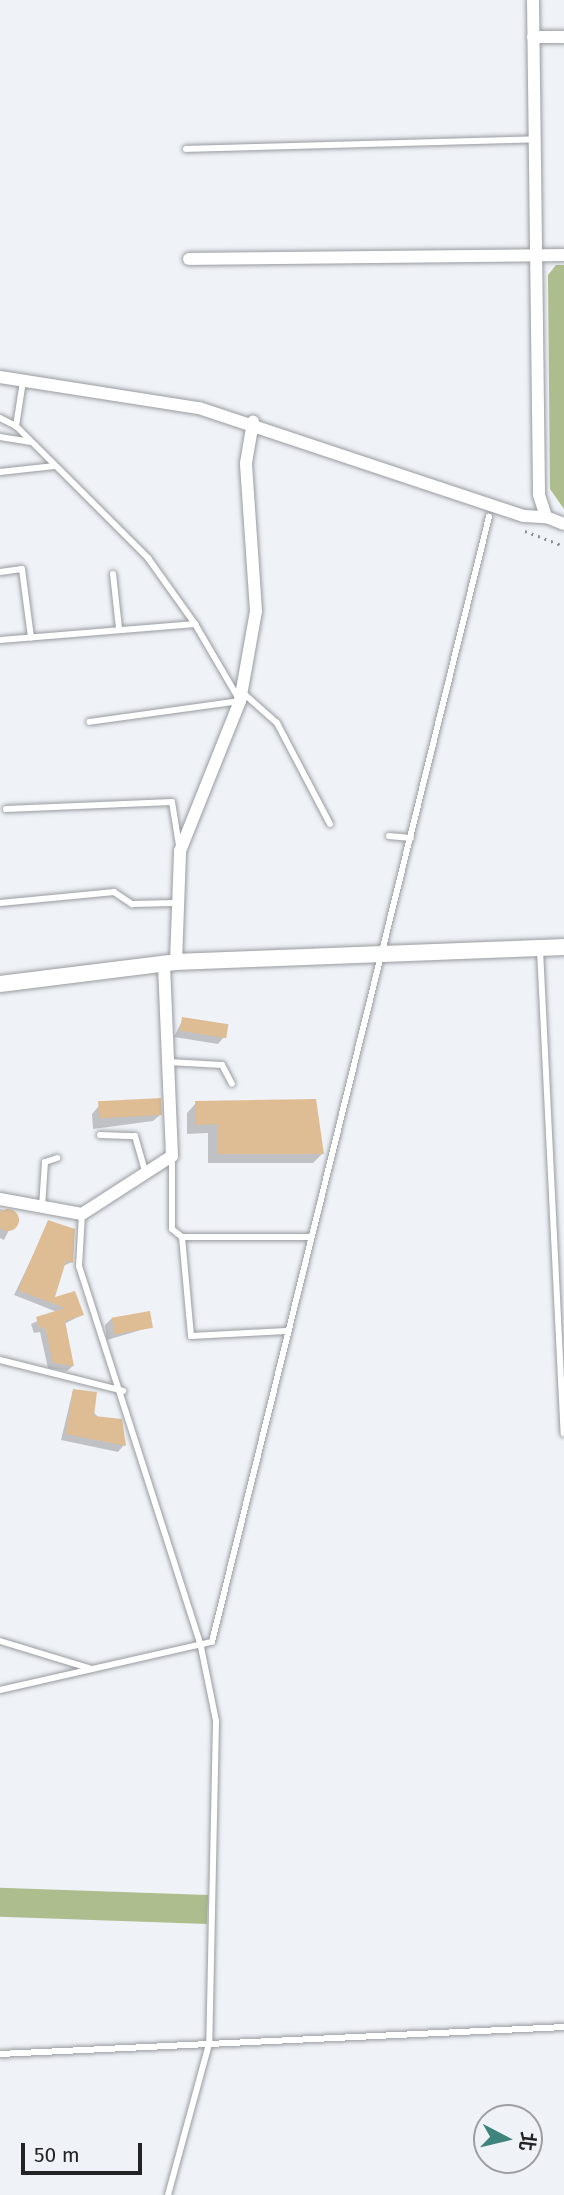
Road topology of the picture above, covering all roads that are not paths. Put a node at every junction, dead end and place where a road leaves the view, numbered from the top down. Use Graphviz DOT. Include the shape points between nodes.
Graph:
graph roads {
  1 [pos="533,0"];
  2 [pos="533,37"];
  3 [pos="564,37"];
  4 [pos="535,139"];
  5 [pos="186,149"];
  6 [pos="537,255"];
  7 [pos="564,256"];
  8 [pos="189,259"];
  9 [pos="0,377"];
  10 [pos="23,381"];
  11 [pos="0,418"];
  12 [pos="253,422"];
  13 [pos="16,426"];
  14 [pos="0,437"];
  15 [pos="30,442"];
  16 [pos="55,466"];
  17 [pos="0,472"];
  18 [pos="489,517"];
  19 [pos="546,517"];
  20 [pos="564,524"];
  21 [pos="0,572"];
  22 [pos="113,573"];
  23 [pos="195,624"];
  24 [pos="119,628"];
  25 [pos="32,637"];
  26 [pos="0,640"];
  27 [pos="241,697"];
  28 [pos="89,722"];
  29 [pos="6,809"];
  30 [pos="330,824"];
  31 [pos="389,836"];
  32 [pos="411,838"];
  33 [pos="180,850"];
  34 [pos="0,903"];
  35 [pos="175,903"];
  36 [pos="564,947"];
  37 [pos="540,948"];
  38 [pos="386,949"];
  39 [pos="170,962"];
  40 [pos="0,984"];
  41 [pos="168,1062"];
  42 [pos="232,1084"];
  43 [pos="100,1135"];
  44 [pos="172,1156"];
  45 [pos="57,1158"];
  46 [pos="145,1172"];
  47 [pos="0,1199"];
  48 [pos="42,1209"];
  49 [pos="82,1214"];
  50 [pos="181,1237"];
  51 [pos="310,1237"];
  52 [pos="286,1331"];
  53 [pos="0,1360"];
  54 [pos="123,1391"];
  55 [pos="564,1433"];
  56 [pos="0,1641"];
  57 [pos="201,1647"];
  58 [pos="91,1668"];
  59 [pos="0,1690"];
  60 [pos="564,2027"];
  61 [pos="209,2044"];
  62 [pos="0,2054"];
  63 [pos="168,2195"];
  1 -- 2 [label="street"];
  2 -- 3 [label="street"];
  2 -- 4 [label="street"];
  4 -- 5 [label="lane"];
  4 -- 6 [label="street"];
  6 -- 7 [label="street"];
  6 -- 8 [label="street"];
  6 -- 19 [label="street" via="539,495"];
  9 -- 10 [label="street"];
  10 -- 12 [label="street"];
  10 -- 13 [label="lane"];
  11 -- 13 [label="lane"];
  12 -- 19 [label="street" via="524,516"];
  12 -- 27 [label="street" via="246,463 256,611"];
  13 -- 15 [label="lane"];
  14 -- 15 [label="lane"];
  15 -- 16 [label="lane"];
  16 -- 17 [label="lane"];
  16 -- 23 [label="lane" via="148,558"];
  18 -- 32 [label="lane"];
  19 -- 20 [label="street"];
  21 -- 25 [label="lane" via="22,569"];
  22 -- 24 [label="lane"];
  23 -- 24 [label="lane"];
  23 -- 27 [label="lane"];
  24 -- 25 [label="lane"];
  25 -- 26 [label="lane"];
  27 -- 28 [label="lane"];
  27 -- 30 [label="lane" via="277,723"];
  27 -- 33 [label="street"];
  29 -- 33 [label="lane" via="172,802"];
  31 -- 32 [label="lane"];
  32 -- 38 [label="lane"];
  33 -- 35 [label="street"];
  34 -- 35 [label="lane" via="114,892 132,904"];
  35 -- 39 [label="street"];
  36 -- 37 [label="street"];
  37 -- 38 [label="street"];
  37 -- 55 [label="lane"];
  38 -- 39 [label="street"];
  38 -- 51 [label="lane"];
  39 -- 40 [label="street"];
  39 -- 41 [label="street"];
  41 -- 42 [label="lane" via="222,1065"];
  41 -- 44 [label="street"];
  43 -- 46 [label="lane" via="135,1136"];
  44 -- 46 [label="street"];
  44 -- 50 [label="lane" via="172,1229"];
  45 -- 48 [label="lane" via="45,1162"];
  46 -- 49 [label="street"];
  47 -- 48 [label="street"];
  48 -- 49 [label="street"];
  49 -- 54 [label="lane" via="79,1266"];
  50 -- 51 [label="lane"];
  50 -- 52 [label="lane" via="191,1336"];
  51 -- 52 [label="lane"];
  52 -- 57 [label="lane" via="212,1642"];
  53 -- 54 [label="lane"];
  54 -- 57 [label="lane"];
  56 -- 58 [label="lane"];
  57 -- 58 [label="lane"];
  57 -- 61 [label="lane" via="216,1721"];
  58 -- 59 [label="lane"];
  60 -- 61 [label="lane"];
  61 -- 62 [label="lane"];
  61 -- 63 [label="lane"];
}
